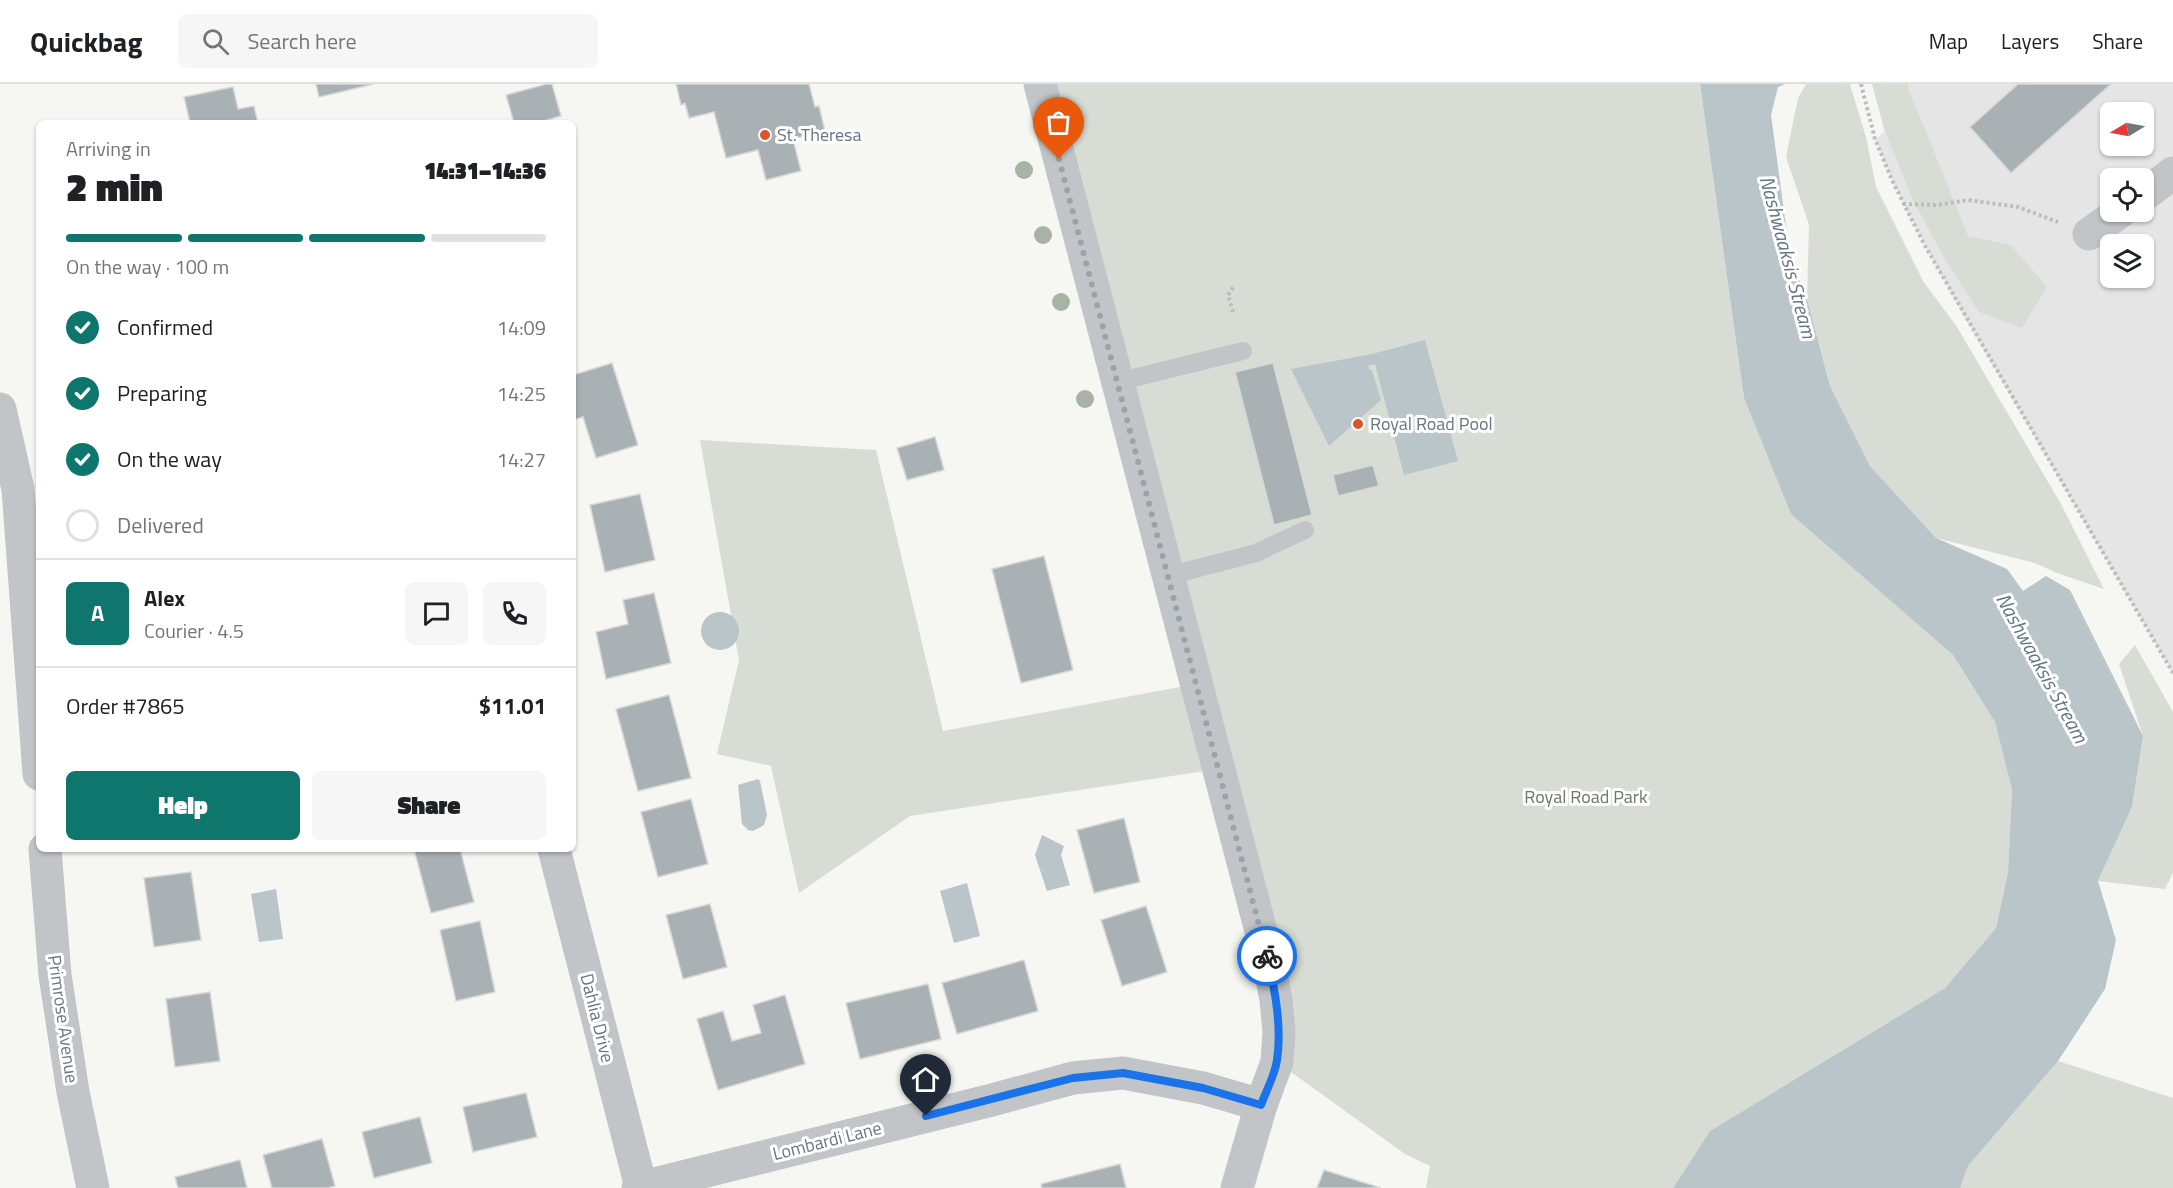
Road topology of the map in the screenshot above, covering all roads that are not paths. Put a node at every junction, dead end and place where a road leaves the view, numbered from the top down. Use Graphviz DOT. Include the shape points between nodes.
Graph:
graph roads {
  1 [pos="1040,84"];
  2 [pos="2173,173"];
  3 [pos="2154,187"];
  4 [pos="2106,222"];
  5 [pos="2090,234"];
  6 [pos="1243,351"];
  7 [pos="1118,382"];
  8 [pos="0,409"];
  9 [pos="28,488"];
  10 [pos="1305,530"];
  11 [pos="1168,576"];
  12 [pos="36,696"];
  13 [pos="45,852"];
  14 [pos="555,852"];
  15 [pos="1261,1105"];
  16 [pos="93,1188"];
  17 [pos="639,1188"];
  18 [pos="1237,1188"];
  1 -- 7 [label="street"];
  2 -- 3 [label="street"];
  4 -- 5 [label="street"];
  6 -- 7 [label="lane"];
  7 -- 11 [label="street"];
  8 -- 9 [label="street"];
  9 -- 12 [label="street"];
  10 -- 11 [label="lane" via="1256,553"];
  11 -- 15 [label="street" via="1276,1000 1277,1062"];
  13 -- 16 [label="street, Primrose Avenue" via="55,975"];
  14 -- 17 [label="street, Dahlia Drive"];
  15 -- 17 [label="street, Lombardi Lane" via="1203,1088 1123,1073 1073,1078"];
  15 -- 18 [label="street"];
}
